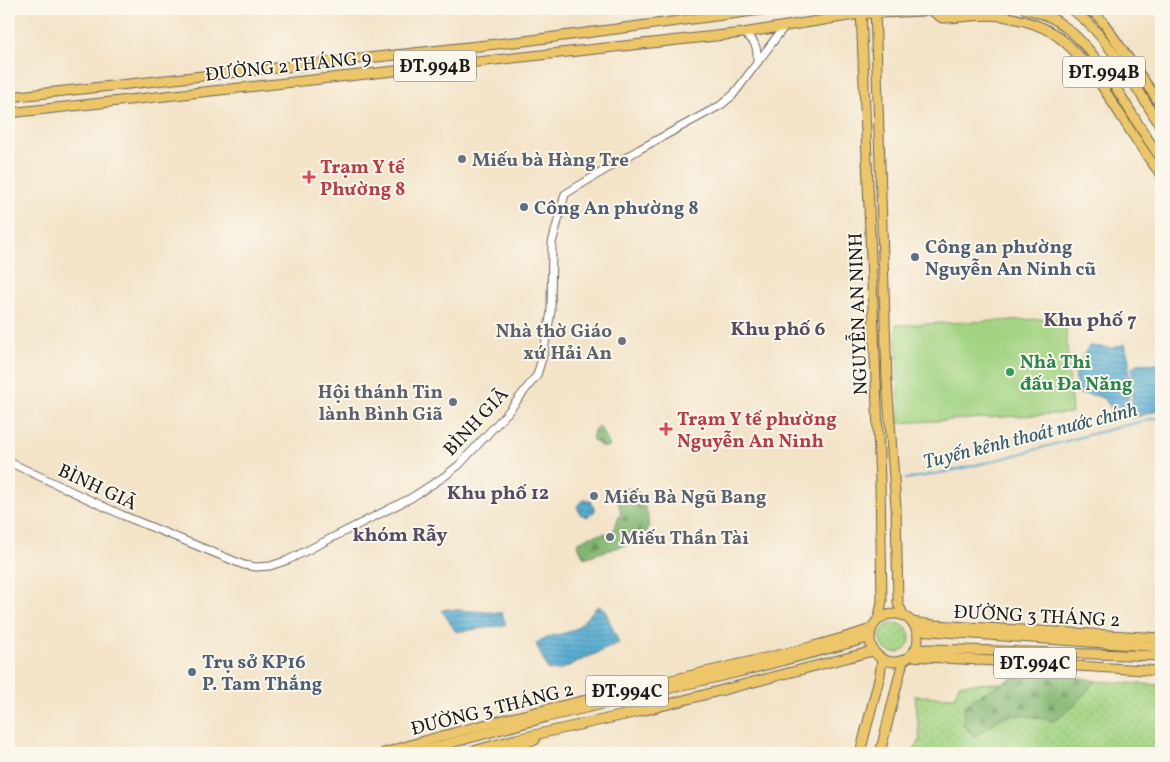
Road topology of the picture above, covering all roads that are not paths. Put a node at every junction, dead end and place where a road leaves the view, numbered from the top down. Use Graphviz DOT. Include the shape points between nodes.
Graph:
graph roads {
  1 [pos="770,9"];
  2 [pos="928,9"];
  3 [pos="1025,9"];
  4 [pos="1070,9"];
  5 [pos="1087,9"];
  6 [pos="861,11"];
  7 [pos="875,11"];
  8 [pos="784,27"];
  9 [pos="743,33"];
  10 [pos="524,41"];
  11 [pos="538,54"];
  12 [pos="758,62"];
  13 [pos="9,97"];
  14 [pos="1161,105"];
  15 [pos="9,113"];
  16 [pos="1161,127"];
  17 [pos="1161,158"];
  18 [pos="1161,174"];
  19 [pos="887,381"];
  20 [pos="875,382"];
  21 [pos="9,462"];
  22 [pos="879,618"];
  23 [pos="911,623"];
  24 [pos="870,634"];
  25 [pos="1161,638"];
  26 [pos="1161,647"];
  27 [pos="877,655"];
  28 [pos="909,656"];
  29 [pos="1161,656"];
  30 [pos="1161,671"];
  31 [pos="384,753"];
  32 [pos="414,753"];
  33 [pos="466,753"];
  34 [pos="492,753"];
  35 [pos="860,753"];
  36 [pos="880,753"];
  1 -- 10 [label="main road, ĐƯỜNG 2 THÁNG 9 / ĐT.994B"];
  2 -- 7 [label="main road, ĐƯỜNG 2 THÁNG 9 / ĐT.994B"];
  2 -- 18 [label="main road, ĐƯỜNG 2 THÁNG 9 / ĐT.994B" via="942,18 1004,17 1055,34 1084,64"];
  3 -- 17 [label="main road, ĐT.994B" via="1056,20 1082,42"];
  4 -- 16 [label="main road, ĐT.994B" via="1089,23 1106,44"];
  5 -- 14 [label="main road, ĐT.994B" via="1103,22"];
  6 -- 7 [label="main road, ĐƯỜNG 2 THÁNG 9 / ĐT.994B"];
  6 -- 8 [label="main road, ĐƯỜNG 2 THÁNG 9 / ĐT.994B"];
  6 -- 20 [label="main road, NGUYỄN AN NINH"];
  7 -- 19 [label="main road, NGUYỄN AN NINH"];
  8 -- 9 [label="main road, ĐƯỜNG 2 THÁNG 9 / ĐT.994B"];
  8 -- 12 [label="street, BÌNH GIÃ"];
  9 -- 11 [label="main road, ĐƯỜNG 2 THÁNG 9 / ĐT.994B"];
  9 -- 12 [label="street" via="756,45"];
  10 -- 11 [label="main road"];
  10 -- 13 [label="main road, ĐƯỜNG 2 THÁNG 9 / ĐT.994B"];
  11 -- 15 [label="main road, ĐƯỜNG 2 THÁNG 9 / ĐT.994B"];
  12 -- 21 [label="street, BÌNH GIÃ" via="721,105 640,148 565,194 552,243 551,312 536,375 508,412 459,464 411,498 288,560 256,567 223,557 122,515"];
  19 -- 20 [label="main road"];
  19 -- 23 [label="main road, NGUYỄN AN NINH" via="896,507 898,604"];
  20 -- 22 [label="main road, NGUYỄN AN NINH" via="880,482 882,601"];
  22 -- 23 [label="main road, ĐT.994C" via="896,614"];
  22 -- 24 [label="main road"];
  23 -- 25 [label="main road, ĐƯỜNG 3 THÁNG 2 / ĐT.994C"];
  23 -- 26 [label="main road, ĐƯỜNG 3 THÁNG 2 / ĐT.994C"];
  23 -- 28 [label="main road" via="917,644"];
  24 -- 27 [label="main road"];
  24 -- 31 [label="main road, ĐƯỜNG 3 THÁNG 2 / ĐT.994C" via="846,637 527,714"];
  24 -- 32 [label="main road, ĐƯỜNG 3 THÁNG 2 / ĐT.994C" via="744,672 547,717"];
  27 -- 28 [label="main road, ĐT.994C" via="888,662"];
  27 -- 33 [label="main road, ĐƯỜNG 3 THÁNG 2 / ĐT.994C"];
  27 -- 34 [label="main road, ĐT.994C"];
  27 -- 35 [label="main road" via="880,675"];
  28 -- 29 [label="main road, ĐƯỜNG 3 THÁNG 2 / ĐT.994C" via="929,649"];
  28 -- 30 [label="main road, ĐT.994C"];
  28 -- 36 [label="main road"];
}
